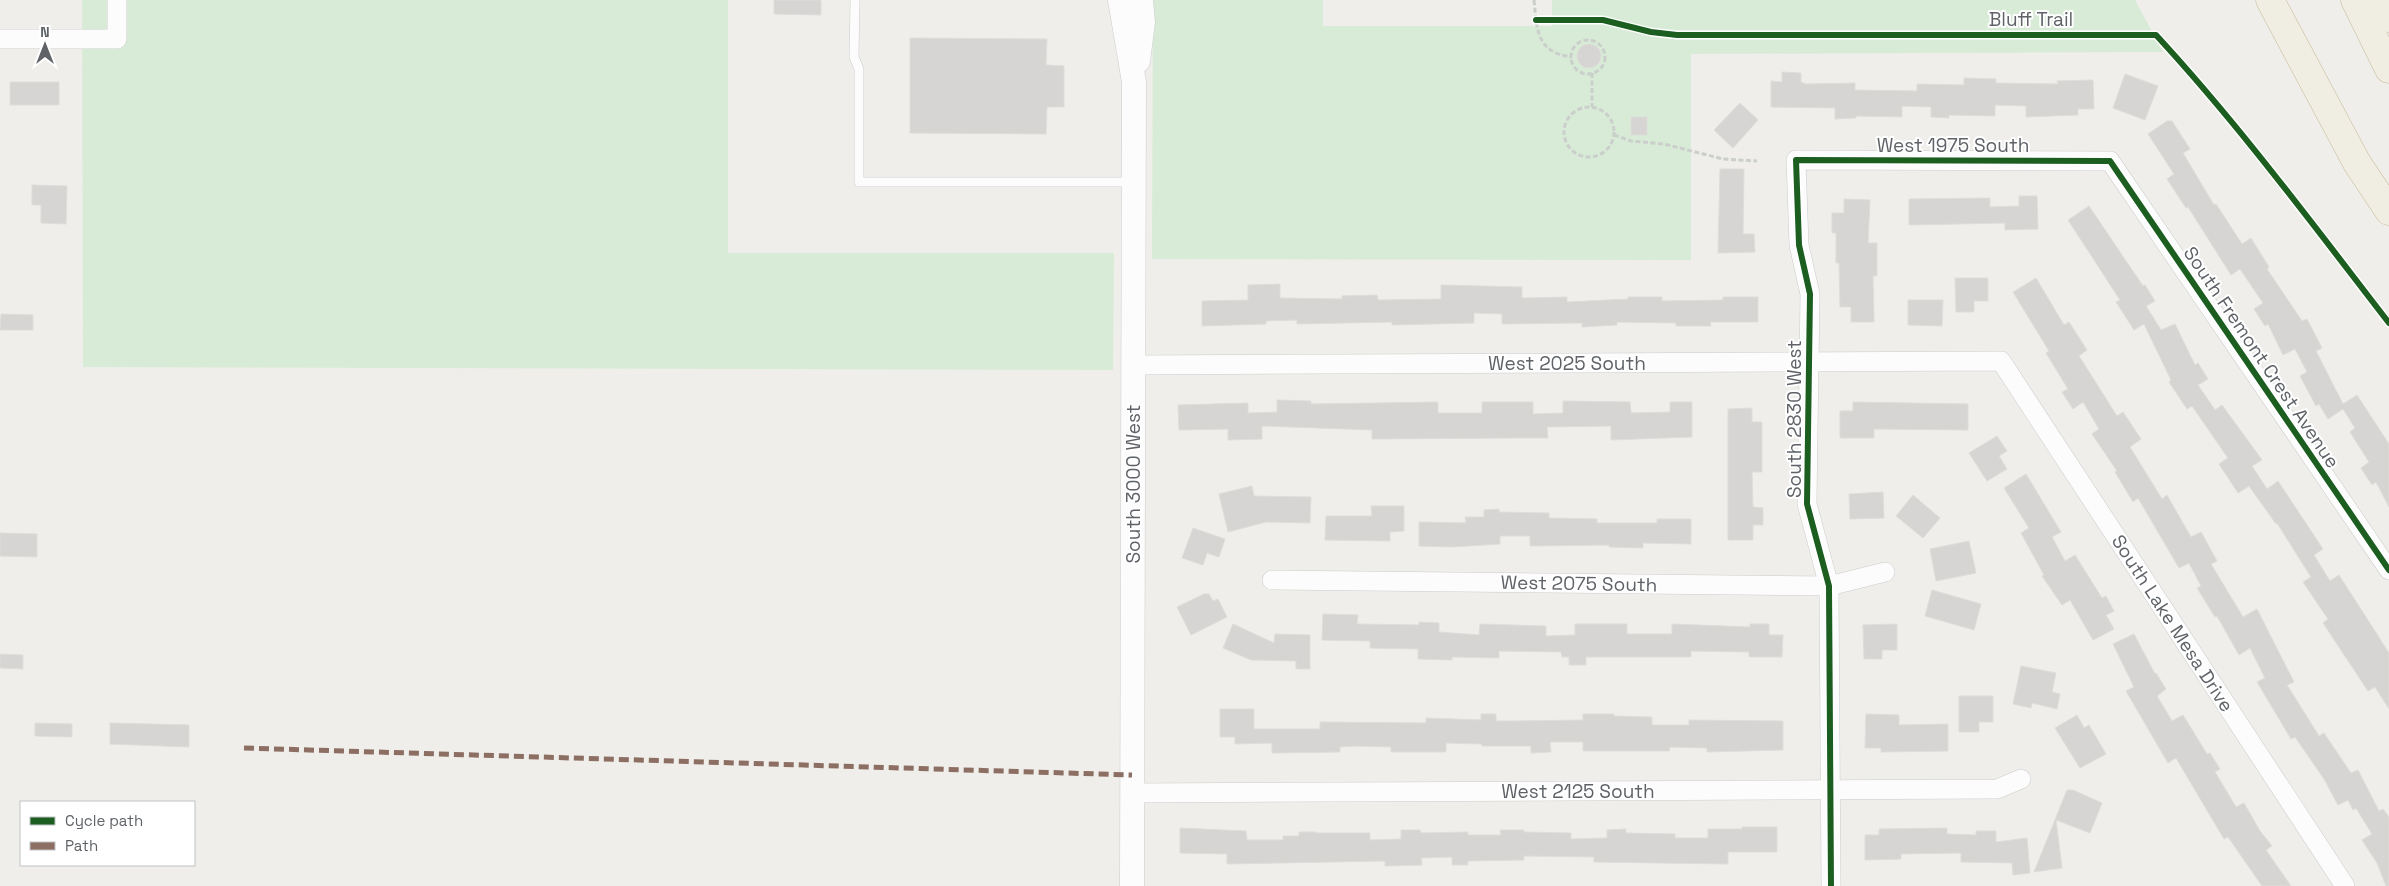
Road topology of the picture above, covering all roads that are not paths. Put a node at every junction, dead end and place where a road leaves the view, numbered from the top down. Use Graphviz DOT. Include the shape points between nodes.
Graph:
graph roads {
  1 [pos="117,0"];
  2 [pos="854,0"];
  3 [pos="1120,0"];
  4 [pos="1141,0"];
  5 [pos="2270,0"];
  6 [pos="2287,0"];
  7 [pos="2355,0"];
  8 [pos="2382,0"];
  9 [pos="2389,18"];
  10 [pos="0,39"];
  11 [pos="2389,69"];
  12 [pos="1134,82"];
  13 [pos="1796,160"];
  14 [pos="2110,161"];
  15 [pos="1133,182"];
  16 [pos="2389,203"];
  17 [pos="2389,211"];
  18 [pos="2001,361"];
  19 [pos="1808,362"];
  20 [pos="1133,366"];
  21 [pos="2389,570"];
  22 [pos="1885,572"];
  23 [pos="1272,580"];
  24 [pos="1829,586"];
  25 [pos="2021,779"];
  26 [pos="1830,790"];
  27 [pos="1132,793"];
  28 [pos="1132,886"];
  29 [pos="1831,886"];
  30 [pos="2345,886"];
  1 -- 10 [label="street" via="117,39"];
  2 -- 15 [label="lane" via="854,56 859,69 859,182"];
  3 -- 12 [label="street, South 3000 West"];
  4 -- 12 [label="street, South 3000 West" via="1140,50"];
  5 -- 17 [label="highway" via="2357,163"];
  6 -- 16 [label="highway"];
  7 -- 11 [label="highway"];
  8 -- 9 [label="highway"];
  12 -- 15 [label="street, South 3000 West"];
  13 -- 14 [label="street, West 1975 South"];
  13 -- 19 [label="street, South 2830 West" via="1799,244 1810,294"];
  14 -- 21 [label="street, South Fremont Crest Avenue"];
  15 -- 20 [label="street, South 3000 West"];
  18 -- 19 [label="street, West 2025 South"];
  18 -- 30 [label="street, South Lake Mesa Drive"];
  19 -- 20 [label="street, West 2025 South"];
  19 -- 24 [label="street, South 2830 West" via="1807,504"];
  20 -- 27 [label="street, South 3000 West"];
  22 -- 24 [label="street, West 2075 South"];
  23 -- 24 [label="street, West 2075 South"];
  24 -- 26 [label="street, South 2830 West"];
  25 -- 26 [label="street, West 2125 South" via="1997,789"];
  26 -- 27 [label="street, West 2125 South"];
  26 -- 29 [label="street, South 2830 West"];
  27 -- 28 [label="street, South 3000 West"];
}
